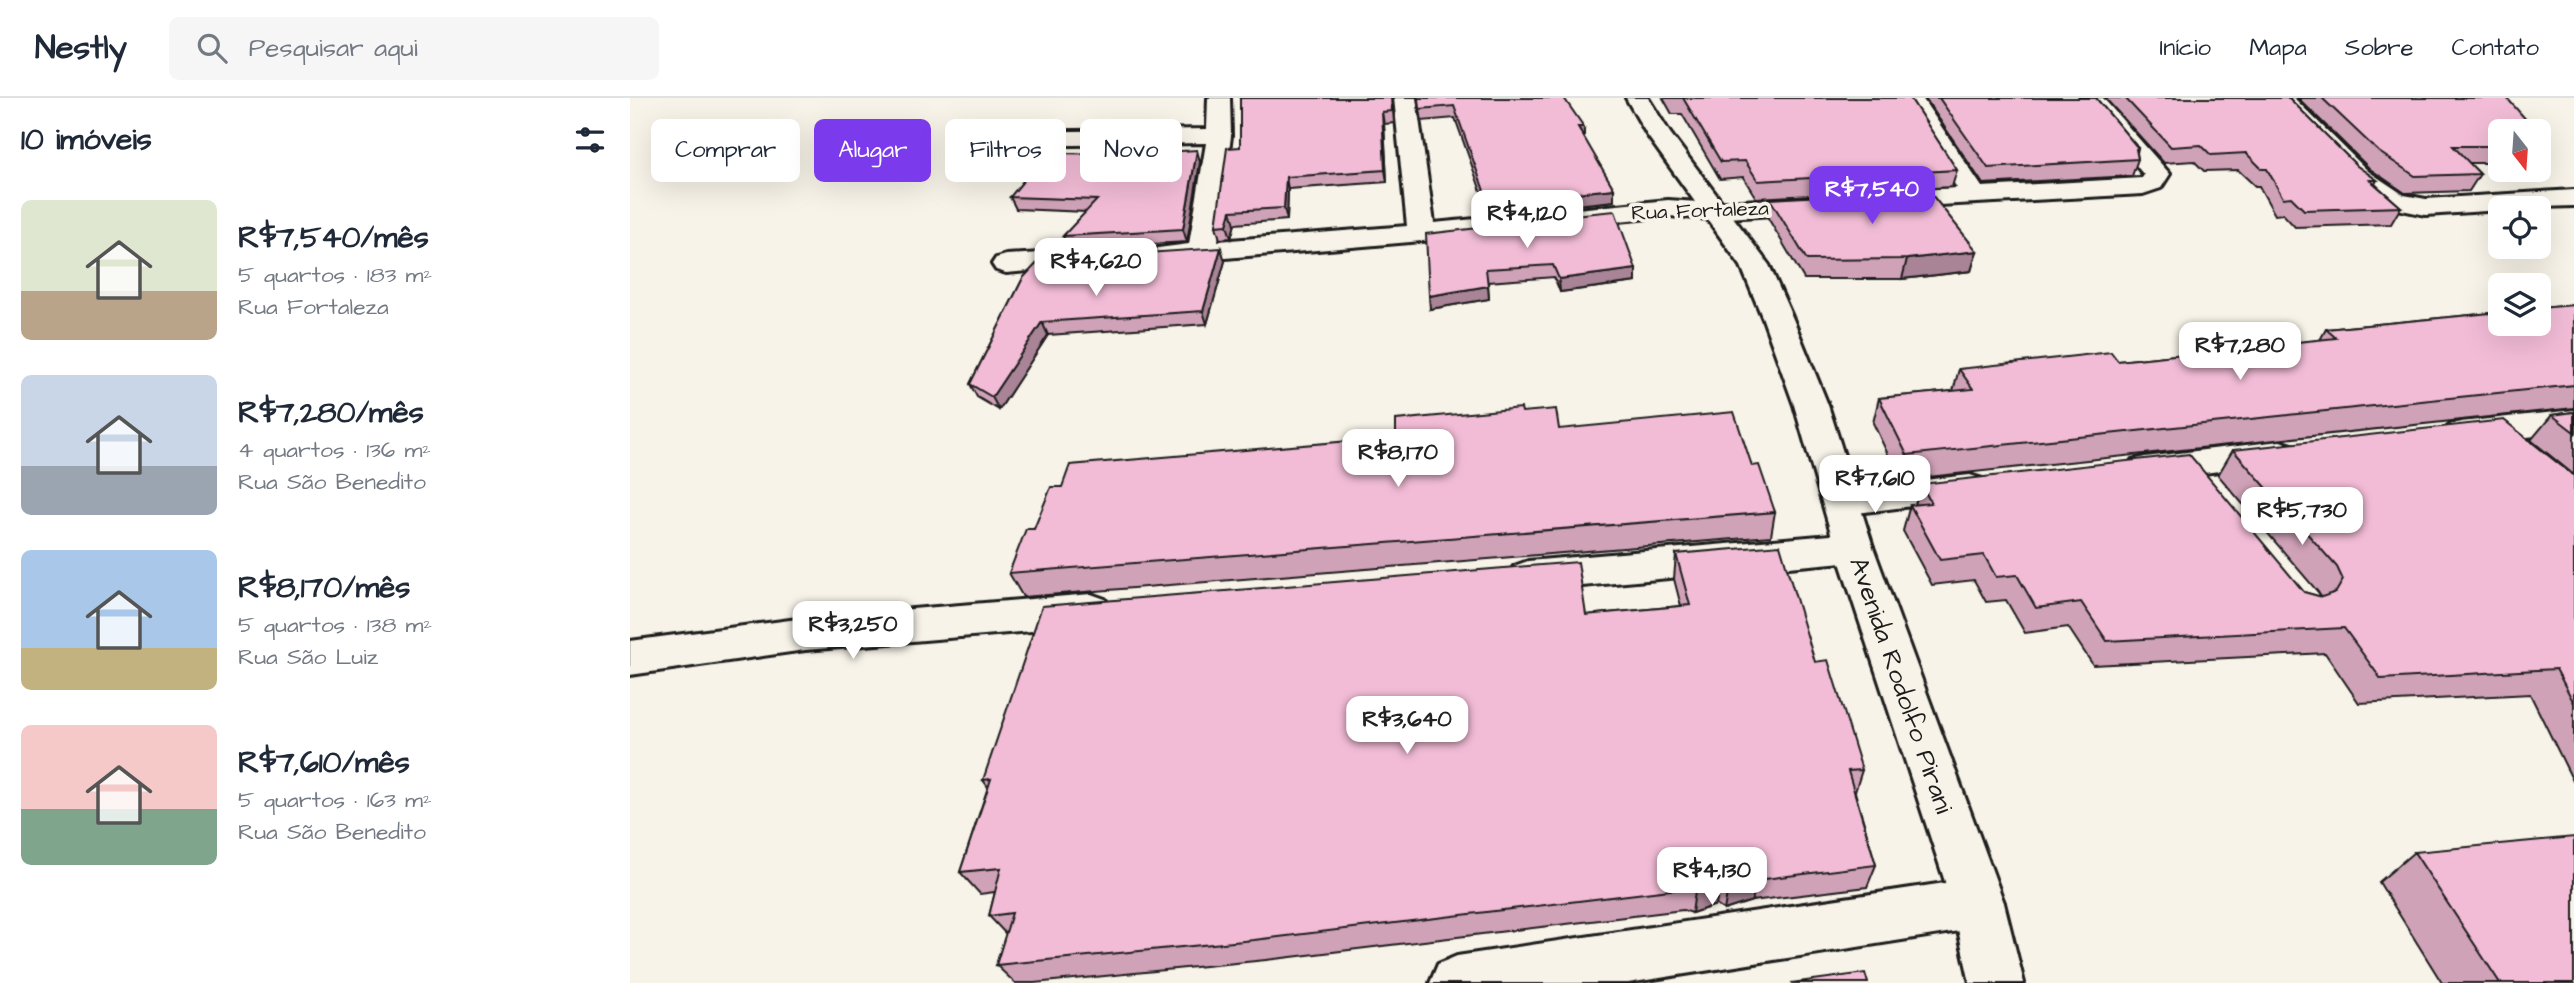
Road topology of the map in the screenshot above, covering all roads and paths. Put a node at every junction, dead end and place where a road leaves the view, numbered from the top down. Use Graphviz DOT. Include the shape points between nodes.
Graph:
graph roads {
  1 [pos="1219,98"];
  2 [pos="1405,98"];
  3 [pos="1637,98"];
  4 [pos="1911,98"];
  5 [pos="2091,98"];
  6 [pos="2281,98"];
  7 [pos="1219,136"];
  8 [pos="1066,138"];
  9 [pos="1974,195"];
  10 [pos="2574,198"];
  11 [pos="1713,211"];
  12 [pos="1422,233"];
  13 [pos="1202,252"];
  14 [pos="1006,264"];
  15 [pos="2574,421"];
  16 [pos="2492,430"];
  17 [pos="2425,437"];
  18 [pos="2319,449"];
  19 [pos="2522,455"];
  20 [pos="2186,464"];
  21 [pos="2117,472"];
  22 [pos="2007,484"];
  23 [pos="2213,496"];
  24 [pos="1841,502"];
  25 [pos="1854,547"];
  26 [pos="1496,579"];
  27 [pos="1125,608"];
  28 [pos="630,658"];
  29 [pos="1978,903"];
  30 [pos="1457,983"];
  31 [pos="1997,983"];
  1 -- 7 [label="street"];
  2 -- 12 [label="street"];
  3 -- 11 [label="street, Avenida Rodolfo Pirani"];
  4 -- 9 [label="street"];
  5 -- 9 [label="street, Rua Fortaleza" via="2157,174 2152,183"];
  6 -- 10 [label="street" via="2359,176 2396,201 2426,207"];
  7 -- 8 [label="street"];
  7 -- 13 [label="street"];
  9 -- 11 [label="street, Rua Fortaleza"];
  11 -- 12 [label="street, Rua Fortaleza" via="1668,208"];
  11 -- 24 [label="street, Avenida Rodolfo Pirani" via="1755,265 1811,405"];
  12 -- 13 [label="street, Rua Fortaleza"];
  13 -- 14 [label="street, Rua Fortaleza"];
  15 -- 16 [label="street"];
  16 -- 17 [label="street"];
  16 -- 19 [label="street"];
  18 -- 20 [label="street"];
  20 -- 21 [label="street"];
  20 -- 23 [label="street"];
  22 -- 24 [label="street"];
  24 -- 25 [label="street, Avenida Rodolfo Pirani"];
  25 -- 26 [label="street"];
  25 -- 29 [label="street, Avenida Rodolfo Pirani"];
  27 -- 28 [label="street" via="805,634"];
  29 -- 30 [label="street"];
  29 -- 31 [label="street, Avenida Rodolfo Pirani"];
}
